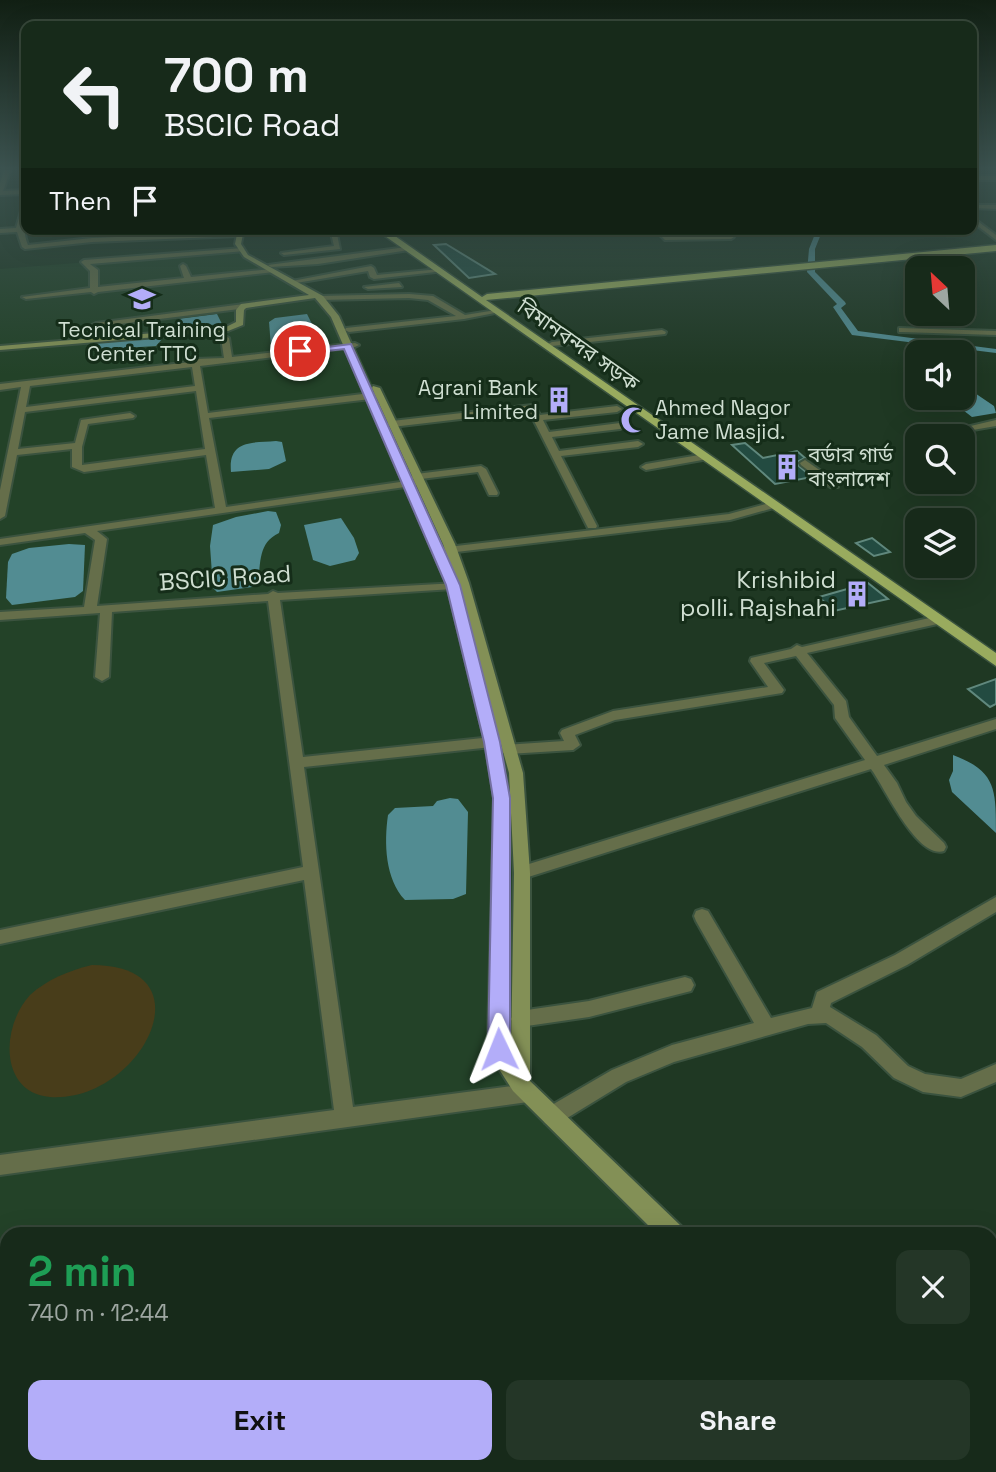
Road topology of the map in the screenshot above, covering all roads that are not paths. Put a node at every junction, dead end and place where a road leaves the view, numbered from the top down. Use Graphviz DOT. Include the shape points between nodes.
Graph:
graph roads {
  1 [pos="24,237"];
  2 [pos="153,237"];
  3 [pos="240,237"];
  4 [pos="335,237"];
  5 [pos="390,237"];
  6 [pos="399,237"];
  7 [pos="664,237"];
  8 [pos="731,237"];
  9 [pos="281,240"];
  10 [pos="194,247"];
  11 [pos="240,247"];
  12 [pos="407,248"];
  13 [pos="996,250"];
  14 [pos="284,253"];
  15 [pos="183,266"];
  16 [pos="276,267"];
  17 [pos="440,271"];
  18 [pos="189,281"];
  19 [pos="296,281"];
  20 [pos="400,285"];
  21 [pos="473,287"];
  22 [pos="94,292"];
  23 [pos="538,295"];
  24 [pos="320,296"];
  25 [pos="26,297"];
  26 [pos="522,303"];
  27 [pos="492,304"];
  28 [pos="244,306"];
  29 [pos="464,317"];
  30 [pos="96,325"];
  31 [pos="349,330"];
  32 [pos="902,330"];
  33 [pos="662,332"];
  34 [pos="996,333"];
  35 [pos="225,338"];
  36 [pos="552,344"];
  37 [pos="351,345"];
  38 [pos="0,348"];
  39 [pos="228,359"];
  40 [pos="195,362"];
  41 [pos="26,383"];
  42 [pos="0,387"];
  43 [pos="199,388"];
  44 [pos="374,396"];
  45 [pos="617,409"];
  46 [pos="20,410"];
  47 [pos="130,416"];
  48 [pos="204,416"];
  49 [pos="537,418"];
  50 [pos="996,423"];
  51 [pos="392,424"];
  52 [pos="620,426"];
  53 [pos="975,427"];
  54 [pos="547,435"];
  55 [pos="638,443"];
  56 [pos="77,446"];
  57 [pos="211,451"];
  58 [pos="12,453"];
  59 [pos="557,454"];
  60 [pos="705,457"];
  61 [pos="805,463"];
  62 [pos="646,467"];
  63 [pos="4,479"];
  64 [pos="414,481"];
  65 [pos="834,485"];
  66 [pos="492,493"];
  67 [pos="769,502"];
  68 [pos="221,510"];
  69 [pos="0,516"];
  70 [pos="592,526"];
  71 [pos="86,529"];
  72 [pos="825,536"];
  73 [pos="0,542"];
  74 [pos="443,548"];
  75 [pos="453,585"];
  76 [pos="273,595"];
  77 [pos="106,608"];
  78 [pos="90,609"];
  79 [pos="0,616"];
  80 [pos="938,620"];
  81 [pos="996,648"];
  82 [pos="797,649"];
  83 [pos="996,661"];
  84 [pos="102,677"];
  85 [pos="996,724"];
  86 [pos="492,742"];
  87 [pos="508,749"];
  88 [pos="297,763"];
  89 [pos="875,763"];
  90 [pos="938,847"];
  91 [pos="310,873"];
  92 [pos="522,873"];
  93 [pos="996,904"];
  94 [pos="702,916"];
  95 [pos="0,937"];
  96 [pos="685,985"];
  97 [pos="820,1016"];
  98 [pos="520,1019"];
  99 [pos="767,1029"];
  100 [pos="996,1073"];
  101 [pos="524,1089"];
  102 [pos="552,1116"];
  103 [pos="345,1117"];
  104 [pos="0,1165"];
  105 [pos="666,1227"];
  1 -- 2 [label="street" via="25,247"];
  3 -- 11 [label="main road"];
  4 -- 14 [label="street" via="338,248"];
  5 -- 12 [label="main road, বিমানবন্দর সড়ক"];
  6 -- 21 [label="main road, বিমানবন্দর সড়ক"];
  7 -- 8 [label="street"];
  9 -- 14 [label="street"];
  10 -- 11 [label="street"];
  11 -- 16 [label="main road" via="246,256"];
  11 -- 22 [label="street" via="83,262 94,270"];
  12 -- 16 [label="street"];
  12 -- 17 [label="main road, বিমানবন্দর সড়ক"];
  13 -- 23 [label="main road"];
  14 -- 16 [label="street"];
  15 -- 18 [label="street"];
  16 -- 18 [label="street"];
  16 -- 19 [label="main road"];
  16 -- 24 [label="main road"];
  17 -- 19 [label="street" via="373,276 371,268"];
  17 -- 27 [label="main road, বিমানবন্দর সড়ক"];
  18 -- 22 [label="street"];
  19 -- 24 [label="main road"];
  20 -- 24 [label="street"];
  21 -- 23 [label="main road"];
  21 -- 27 [label="main road, বিমানবন্দর সড়ক"];
  22 -- 25 [label="street"];
  23 -- 26 [label="main road"];
  23 -- 27 [label="main road"];
  24 -- 28 [label="main road"];
  24 -- 29 [label="street" via="430,298"];
  24 -- 31 [label="main road" via="342,316"];
  24 -- 37 [label="main road"];
  27 -- 29 [label="street"];
  27 -- 36 [label="main road, বিমানবন্দর সড়ক" via="512,312"];
  27 -- 60 [label="main road, বিমানবন্দর সড়ক"];
  28 -- 30 [label="street"];
  28 -- 38 [label="main road" via="240,323 228,328"];
  29 -- 31 [label="street"];
  31 -- 37 [label="main road"];
  32 -- 34 [label="street"];
  33 -- 36 [label="street"];
  35 -- 39 [label="street"];
  36 -- 72 [label="main road, বিমানবন্দর সড়ক"];
  37 -- 39 [label="street"];
  37 -- 44 [label="main road"];
  39 -- 40 [label="street"];
  40 -- 41 [label="street"];
  40 -- 43 [label="street"];
  41 -- 42 [label="street"];
  41 -- 46 [label="street"];
  43 -- 46 [label="street"];
  43 -- 48 [label="street"];
  44 -- 48 [label="street"];
  44 -- 51 [label="main road"];
  44 -- 64 [label="main road"];
  45 -- 49 [label="street"];
  46 -- 58 [label="street"];
  47 -- 56 [label="street" via="85,422"];
  48 -- 57 [label="street"];
  49 -- 51 [label="street" via="532,408"];
  49 -- 54 [label="street"];
  50 -- 53 [label="street"];
  51 -- 64 [label="main road"];
  52 -- 54 [label="street"];
  54 -- 59 [label="street"];
  55 -- 59 [label="street"];
  56 -- 57 [label="street" via="77,467 84,470"];
  56 -- 58 [label="street"];
  57 -- 68 [label="street"];
  58 -- 63 [label="street"];
  59 -- 70 [label="street"];
  60 -- 62 [label="street"];
  60 -- 67 [label="main road, বিমানবন্দর সড়ক"];
  61 -- 65 [label="street"];
  63 -- 69 [label="street"];
  64 -- 66 [label="street" via="481,469"];
  64 -- 68 [label="street"];
  64 -- 74 [label="main road"];
  67 -- 70 [label="street"];
  67 -- 72 [label="main road, বিমানবন্দর সড়ক"];
  67 -- 74 [label="street" via="730,517"];
  68 -- 71 [label="street"];
  70 -- 74 [label="street"];
  71 -- 73 [label="street"];
  71 -- 78 [label="street" via="101,539"];
  72 -- 80 [label="main road, বিমানবন্দর সড়ক"];
  72 -- 81 [label="main road, বিমানবন্দর সড়ক"];
  74 -- 75 [label="main road"];
  74 -- 87 [label="main road" via="463,583"];
  75 -- 76 [label="street, BSCIC Road"];
  75 -- 86 [label="main road"];
  76 -- 77 [label="street, BSCIC Road"];
  76 -- 88 [label="street"];
  77 -- 78 [label="street, BSCIC Road"];
  77 -- 84 [label="street"];
  78 -- 79 [label="street, BSCIC Road"];
  80 -- 82 [label="street"];
  80 -- 83 [label="main road, বিমানবন্দর সড়ক"];
  82 -- 87 [label="street" via="756,661 777,690 613,716 567,733 573,745"];
  82 -- 89 [label="street" via="841,704 842,718"];
  85 -- 89 [label="street"];
  86 -- 88 [label="street"];
  86 -- 101 [label="main road" via="501,798 497,1038 504,1060"];
  87 -- 92 [label="main road" via="520,797"];
  88 -- 91 [label="street"];
  89 -- 90 [label="street" via="921,834"];
  89 -- 92 [label="street"];
  91 -- 95 [label="street"];
  91 -- 103 [label="street"];
  92 -- 98 [label="main road"];
  93 -- 97 [label="street" via="901,960 823,998"];
  94 -- 99 [label="street"];
  96 -- 98 [label="street" via="589,1009"];
  97 -- 99 [label="street"];
  97 -- 100 [label="street" via="830,1015 869,1041 901,1072 923,1083 961,1088"];
  98 -- 101 [label="main road"];
  99 -- 102 [label="street" via="672,1054 619,1076"];
  101 -- 102 [label="main road"];
  101 -- 103 [label="street"];
  102 -- 105 [label="main road"];
  103 -- 104 [label="street"];
}
